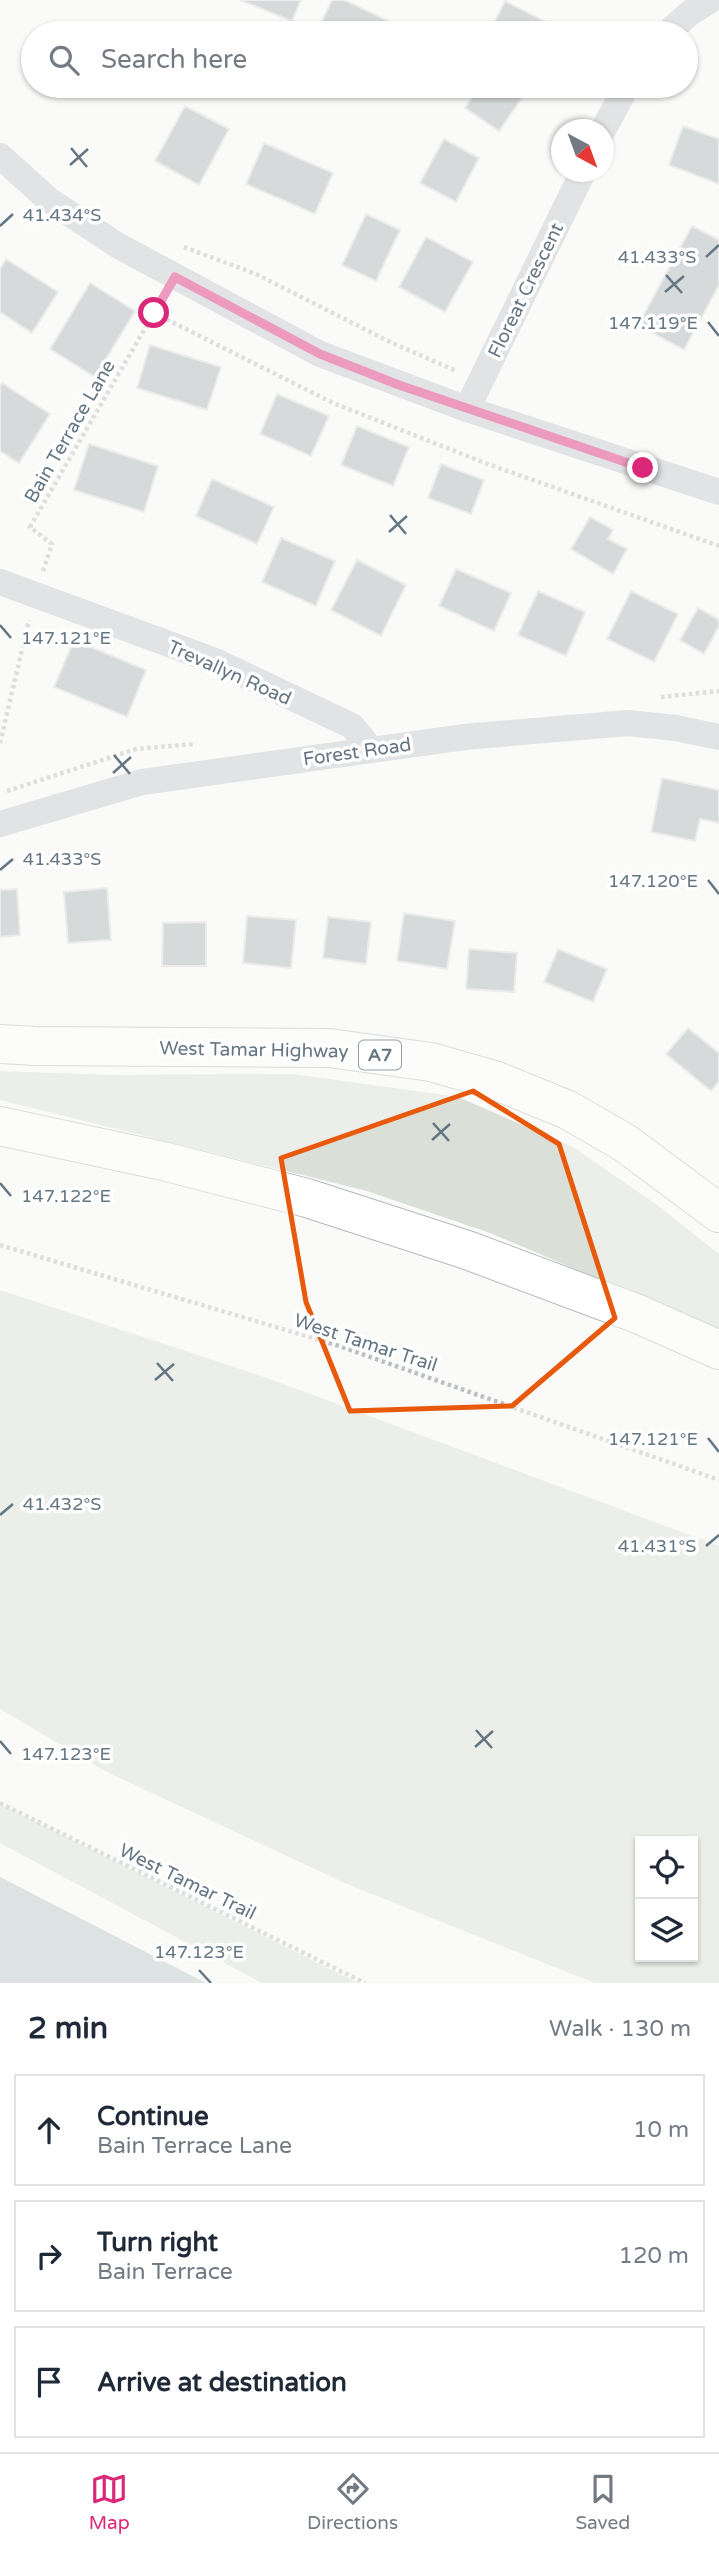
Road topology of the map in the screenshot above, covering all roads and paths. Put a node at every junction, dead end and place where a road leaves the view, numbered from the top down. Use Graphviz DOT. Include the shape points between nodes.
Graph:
graph roads {
  1 [pos="710,0"];
  2 [pos="681,21"];
  3 [pos="620,98"];
  4 [pos="609,119"];
  5 [pos="0,156"];
  6 [pos="578,182"];
  7 [pos="179,245"];
  8 [pos="175,277"];
  9 [pos="154,313"];
  10 [pos="463,375"];
  11 [pos="467,409"];
  12 [pos="719,492"];
  13 [pos="719,546"];
  14 [pos="0,582"];
  15 [pos="34,596"];
  16 [pos="719,737"];
  17 [pos="0,743"];
  18 [pos="371,749"];
  19 [pos="0,824"];
  20 [pos="0,1044"];
  21 [pos="0,1126"];
  22 [pos="719,1213"];
  23 [pos="0,1245"];
  24 [pos="719,1350"];
  25 [pos="719,1480"];
  26 [pos="0,1803"];
  27 [pos="365,1983"];
  1 -- 2 [label="street"];
  3 -- 4 [label="street"];
  5 -- 8 [label="street" via="48,201"];
  6 -- 11 [label="street, Floreat Crescent"];
  7 -- 10 [label="path" via="256,274"];
  8 -- 9 [label="path, Bain Terrace Lane"];
  8 -- 11 [label="street" via="320,354"];
  9 -- 13 [label="path" via="333,403"];
  9 -- 15 [label="path, Bain Terrace Lane" via="30,527 52,544"];
  11 -- 12 [label="street"];
  14 -- 15 [label="street, Trevallyn Road"];
  15 -- 17 [label="path"];
  15 -- 18 [label="street, Trevallyn Road" via="215,661 352,726"];
  16 -- 18 [label="street, Forest Road" via="628,723"];
  18 -- 19 [label="street, Forest Road" via="142,782"];
  20 -- 22 [label="highway, West Tamar Highway / A7" via="329,1048 431,1062 497,1081 568,1110 625,1143"];
  21 -- 24 [label="highway" via="319,1202 467,1250 638,1314"];
  23 -- 25 [label="path, West Tamar Trail" via="339,1346"];
  26 -- 27 [label="path, West Tamar Trail"];
}
